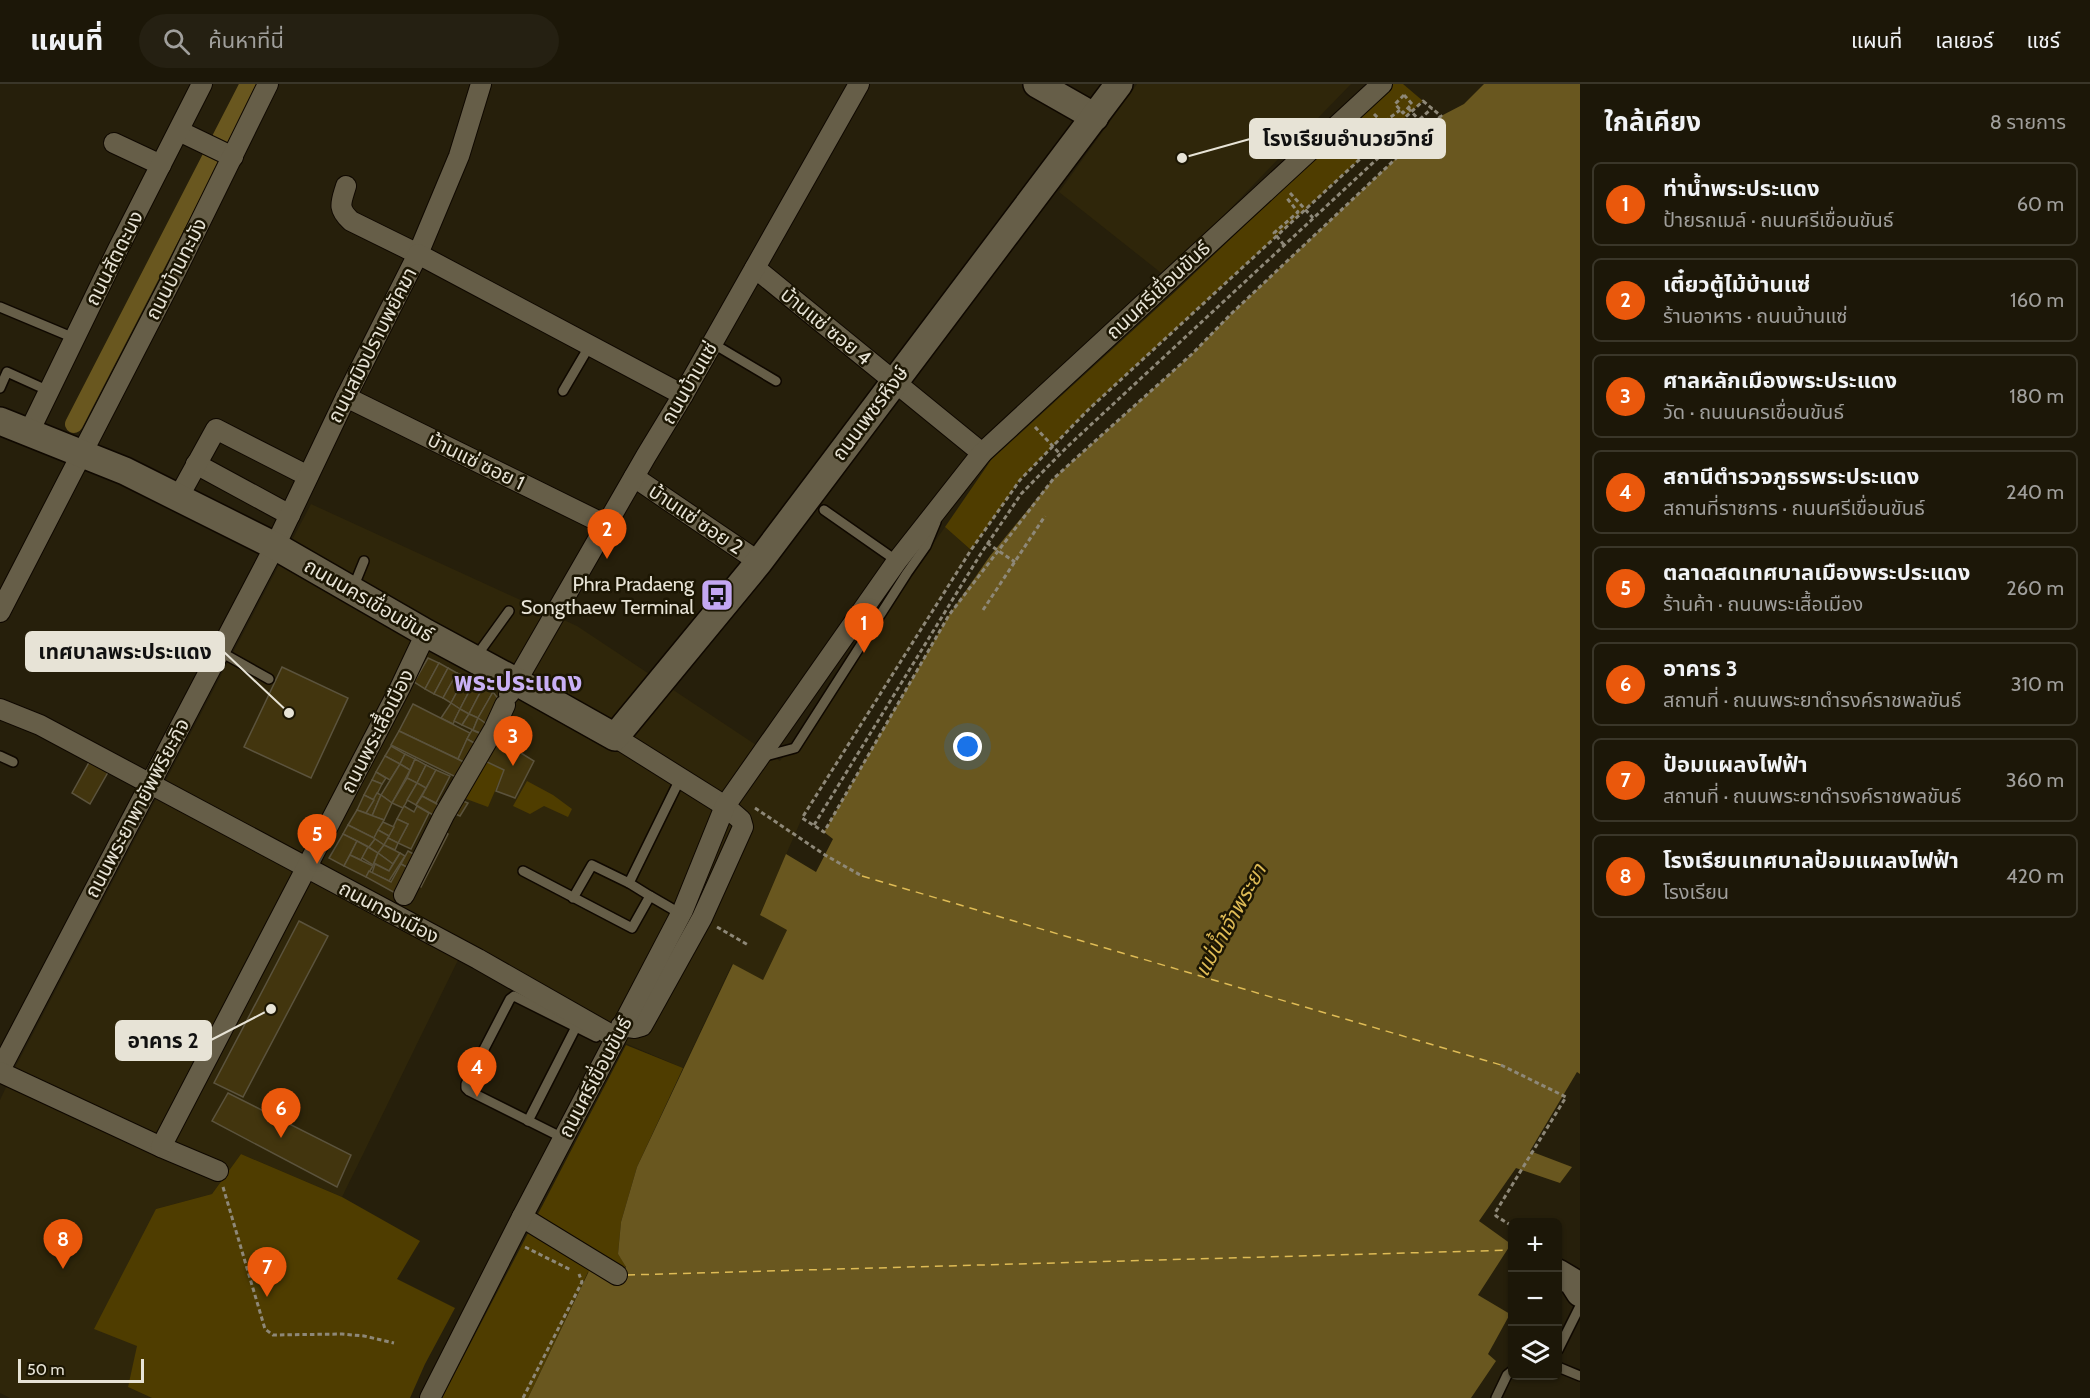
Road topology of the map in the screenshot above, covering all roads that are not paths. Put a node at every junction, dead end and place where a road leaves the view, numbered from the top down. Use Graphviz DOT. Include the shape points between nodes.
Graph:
graph roads {
  1 [pos="202,84"];
  2 [pos="268,84"];
  3 [pos="481,84"];
  4 [pos="859,84"];
  5 [pos="1037,84"];
  6 [pos="1119,84"];
  7 [pos="1379,85"];
  8 [pos="1095,117"];
  9 [pos="179,131"];
  10 [pos="114,143"];
  11 [pos="229,155"];
  12 [pos="161,165"];
  13 [pos="346,186"];
  14 [pos="418,254"];
  15 [pos="755,268"];
  16 [pos="0,307"];
  17 [pos="74,338"];
  18 [pos="712,343"];
  19 [pos="590,345"];
  20 [pos="776,381"];
  21 [pos="894,382"];
  22 [pos="0,388"];
  23 [pos="49,391"];
  24 [pos="563,391"];
  25 [pos="683,395"];
  26 [pos="346,397"];
  27 [pos="0,421"];
  28 [pos="29,432"];
  29 [pos="82,453"];
  30 [pos="982,453"];
  31 [pos="196,464"];
  32 [pos="308,476"];
  33 [pos="634,477"];
  34 [pos="178,498"];
  35 [pos="943,503"];
  36 [pos="824,510"];
  37 [pos="290,515"];
  38 [pos="606,525"];
  39 [pos="275,546"];
  40 [pos="364,561"];
  41 [pos="897,561"];
  42 [pos="759,562"];
  43 [pos="352,590"];
  44 [pos="509,611"];
  45 [pos="0,612"];
  46 [pos="426,633"];
  47 [pos="837,646"];
  48 [pos="219,651"];
  49 [pos="854,657"];
  50 [pos="474,660"];
  51 [pos="268,679"];
  52 [pos="510,694"];
  53 [pos="0,709"];
  54 [pos="615,737"];
  55 [pos="0,756"];
  56 [pos="759,758"];
  57 [pos="13,762"];
  58 [pos="681,777"];
  59 [pos="149,784"];
  60 [pos="729,800"];
  61 [pos="307,868"];
  62 [pos="523,871"];
  63 [pos="628,883"];
  64 [pos="404,895"];
  65 [pos="650,896"];
  66 [pos="573,898"];
  67 [pos="681,914"];
  68 [pos="576,1027"];
  69 [pos="616,1036"];
  70 [pos="0,1071"];
  71 [pos="528,1121"];
  72 [pos="563,1138"];
  73 [pos="161,1147"];
  74 [pos="218,1171"];
  75 [pos="522,1217"];
  76 [pos="617,1275"];
  77 [pos="1574,1287"];
  78 [pos="1562,1331"];
  79 [pos="1562,1369"];
  80 [pos="1508,1375"];
  81 [pos="1580,1376"];
  82 [pos="430,1398"];
  83 [pos="1496,1398"];
  1 -- 9 [label="street, ถนนสัตตะนง"];
  2 -- 11 [label="street, ถนนบ้านทะมัง"];
  3 -- 14 [label="street" via="459,156"];
  4 -- 15 [label="street, ถนนบ้านแซ่"];
  5 -- 8 [label="main road"];
  6 -- 8 [label="main road, ถนนเพชรหึงษ์"];
  7 -- 30 [label="street, ถนนศรีเขื่อนขันธ์"];
  8 -- 21 [label="main road, ถนนเพชรหึงษ์"];
  9 -- 11 [label="street"];
  9 -- 12 [label="street, ถนนสัตตะนง"];
  10 -- 12 [label="street"];
  11 -- 29 [label="street, ถนนบ้านทะมัง"];
  12 -- 17 [label="street, ถนนสัตตะนง"];
  13 -- 14 [label="street" via="341,204 346,216"];
  14 -- 19 [label="street, ถนนสมิงปราบพยัคฆา"];
  14 -- 26 [label="street, ถนนสมิงปราบพยัคฆา"];
  15 -- 18 [label="street, ถนนบ้านแซ่"];
  15 -- 21 [label="street, บ้านแซ่ ซอย 4"];
  16 -- 17 [label="lane"];
  17 -- 23 [label="street, ถนนสัตตะนง"];
  18 -- 20 [label="lane"];
  18 -- 25 [label="street, ถนนบ้านแซ่"];
  19 -- 24 [label="lane"];
  19 -- 25 [label="street, ถนนสมิงปราบพยัคฆา"];
  21 -- 30 [label="street, บ้านแซ่ ซอย 4"];
  21 -- 42 [label="main road, ถนนเพชรหึงษ์"];
  22 -- 23 [label="lane" via="7,372"];
  23 -- 28 [label="street, ถนนสัตตะนง"];
  25 -- 33 [label="street, ถนนบ้านแซ่"];
  26 -- 32 [label="street, ถนนสมิงปราบพยัคฆา"];
  26 -- 38 [label="street, บ้านแซ่ ซอย 1"];
  27 -- 28 [label="main road, ถนนนครเขื่อนขันธ์"];
  28 -- 29 [label="main road, ถนนนครเขื่อนขันธ์"];
  29 -- 34 [label="main road, ถนนนครเขื่อนขันธ์"];
  29 -- 45 [label="street, ถนนบ้านทะมัง"];
  30 -- 35 [label="street, ถนนศรีเขื่อนขันธ์"];
  31 -- 32 [label="street" via="216,429"];
  31 -- 34 [label="street"];
  31 -- 37 [label="street"];
  32 -- 37 [label="street, ถนนสมิงปราบพยัคฆา"];
  33 -- 38 [label="street, ถนนบ้านแซ่"];
  33 -- 42 [label="street, บ้านแซ่ ซอย 2"];
  34 -- 39 [label="main road, ถนนนครเขื่อนขันธ์"];
  35 -- 41 [label="street, ถนนศรีเขื่อนขันธ์"];
  35 -- 49 [label="lane, ถนนศรีเขื่อนขันธ์" via="926,546"];
  36 -- 41 [label="lane"];
  37 -- 39 [label="street, ถนนสมิงปราบพยัคฆา"];
  38 -- 52 [label="street, ถนนบ้านแซ่"];
  39 -- 43 [label="main road, ถนนนครเขื่อนขันธ์"];
  39 -- 48 [label="street, ถนนพระยาพายัพพิริยะกิจ"];
  40 -- 43 [label="lane"];
  41 -- 47 [label="street, ถนนศรีเขื่อนขันธ์"];
  42 -- 54 [label="main road, ถนนเพชรหึงษ์"];
  43 -- 46 [label="main road, ถนนนครเขื่อนขันธ์"];
  44 -- 50 [label="lane"];
  46 -- 50 [label="main road, ถนนนครเขื่อนขันธ์"];
  46 -- 61 [label="street, ถนนพระเสื้อเมือง"];
  47 -- 49 [label="lane"];
  47 -- 56 [label="street, ถนนศรีเขื่อนขันธ์"];
  48 -- 51 [label="lane"];
  48 -- 59 [label="street, ถนนพระยาพายัพพิริยะกิจ"];
  49 -- 56 [label="lane, ถนนศรีเขื่อนขันธ์" via="795,748"];
  50 -- 52 [label="main road, ถนนนครเขื่อนขันธ์"];
  52 -- 54 [label="main road, ถนนนครเขื่อนขันธ์"];
  52 -- 64 [label="street, ถนนบ้านแซ่"];
  53 -- 59 [label="street, ถนนทรงเมือง" via="40,725"];
  54 -- 58 [label="street, ถนนนครเขื่อนขันธ์"];
  55 -- 57 [label="lane"];
  56 -- 60 [label="street, ถนนศรีเขื่อนขันธ์"];
  58 -- 60 [label="street, ถนนนครเขื่อนขันธ์"];
  58 -- 63 [label="lane"];
  59 -- 61 [label="street, ถนนทรงเมือง"];
  59 -- 70 [label="street, ถนนพระยาพายัพพิริยะกิจ"];
  60 -- 67 [label="street, ถนนศรีเขื่อนขันธ์"];
  60 -- 69 [label="street, ถนนนครเขื่อนขันธ์" via="743,828 702,918 642,1026"];
  61 -- 69 [label="street, ถนนทรงเมือง"];
  61 -- 73 [label="street, ถนนพระเสื้อเมือง"];
  62 -- 66 [label="lane"];
  63 -- 65 [label="lane"];
  63 -- 66 [label="lane" via="592,865"];
  65 -- 66 [label="lane" via="632,928"];
  65 -- 67 [label="lane"];
  67 -- 69 [label="street, ถนนศรีเขื่อนขันธ์"];
  68 -- 69 [label="lane"];
  68 -- 71 [label="lane"];
  68 -- 71 [label="lane" via="512,997 466,1084 469,1091"];
  69 -- 72 [label="street, ถนนศรีเขื่อนขันธ์"];
  70 -- 73 [label="street"];
  71 -- 72 [label="lane"];
  72 -- 75 [label="street, ถนนศรีเขื่อนขันธ์"];
  73 -- 74 [label="street"];
  75 -- 76 [label="street"];
  75 -- 82 [label="street, ถนนศรีเขื่อนขันธ์"];
  77 -- 78 [label="lane"];
  79 -- 81 [label="lane"];
  80 -- 83 [label="lane"];
}
